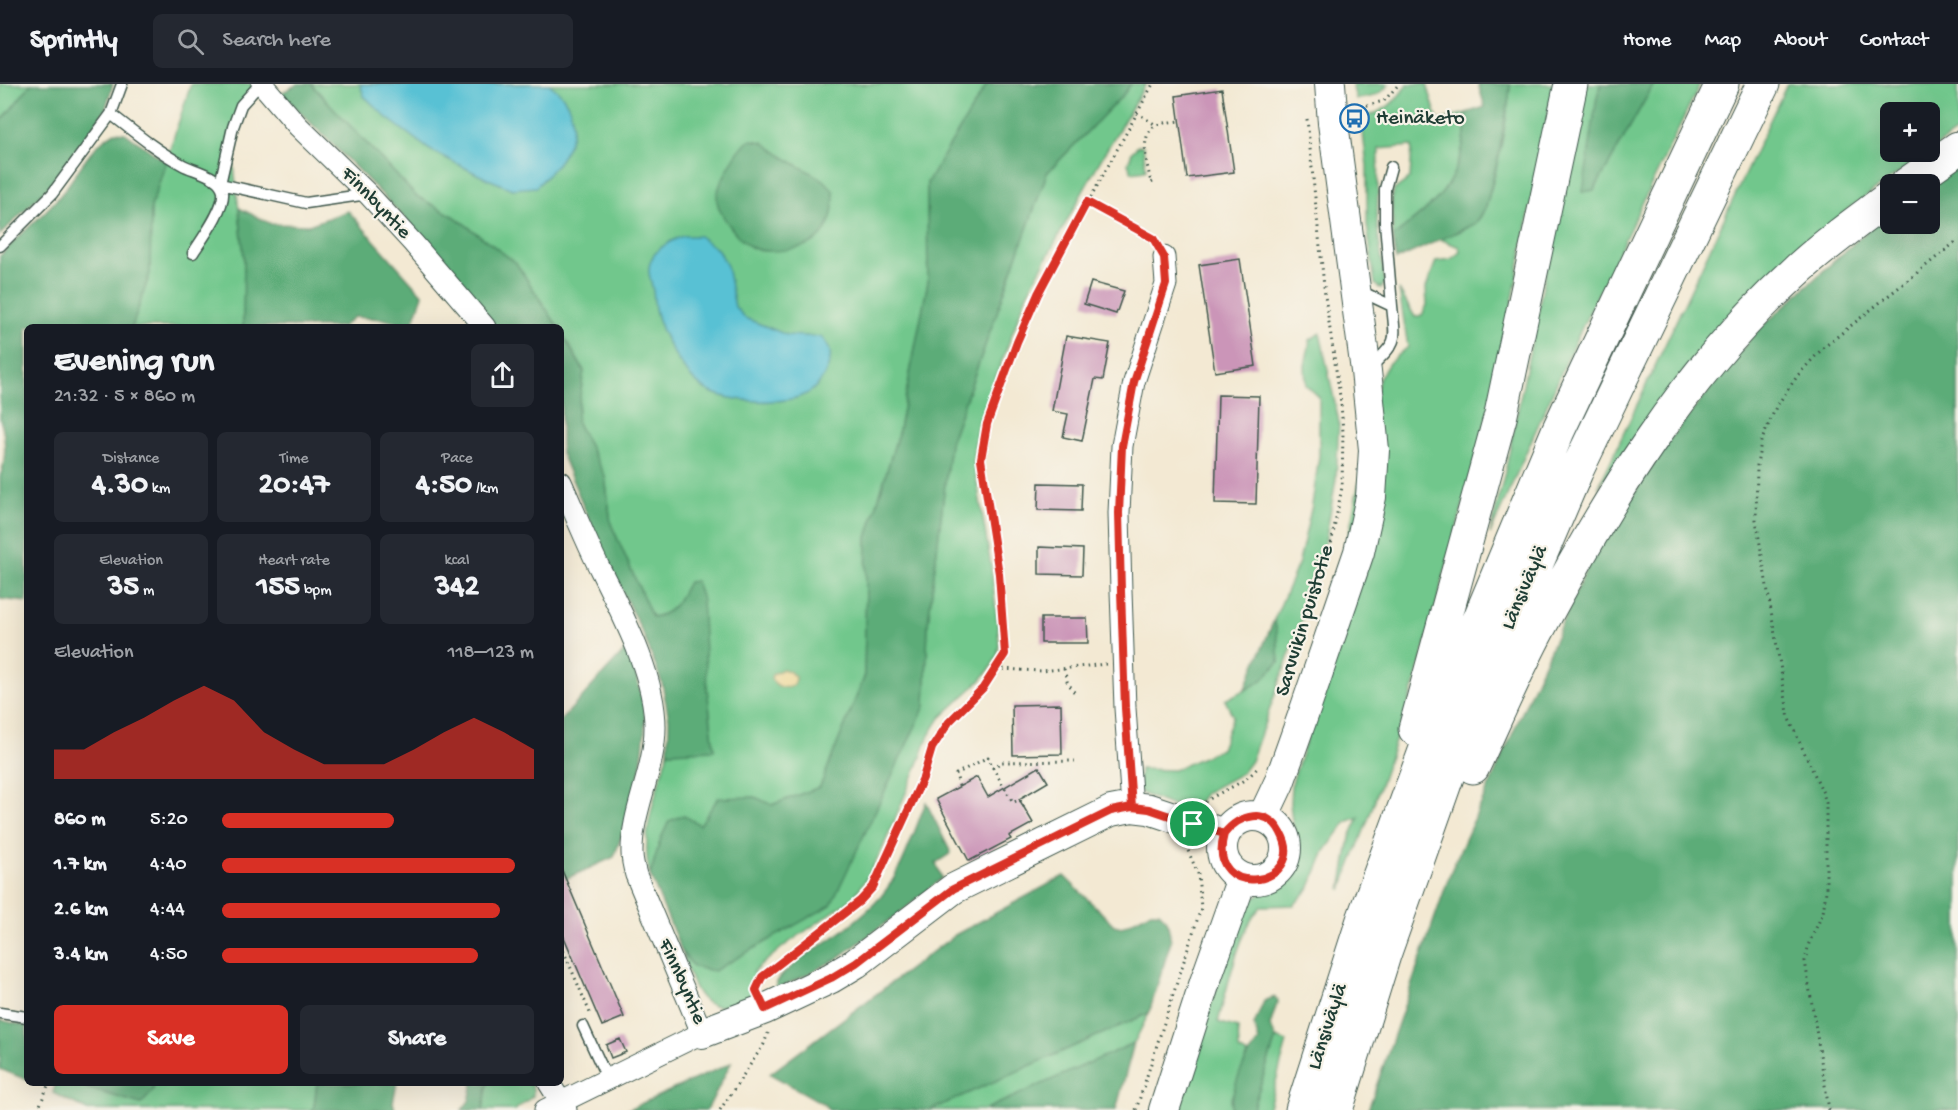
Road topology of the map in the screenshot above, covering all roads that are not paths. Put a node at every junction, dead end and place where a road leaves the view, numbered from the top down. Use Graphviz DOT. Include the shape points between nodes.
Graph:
graph roads {
  1 [pos="122,84"];
  2 [pos="261,84"];
  3 [pos="1330,84"];
  4 [pos="1571,84"];
  5 [pos="1722,84"];
  6 [pos="1763,84"];
  7 [pos="111,114"];
  8 [pos="1958,148"];
  9 [pos="1391,167"];
  10 [pos="1921,174"];
  11 [pos="220,184"];
  12 [pos="368,195"];
  13 [pos="1880,205"];
  14 [pos="0,246"];
  15 [pos="193,253"];
  16 [pos="1164,257"];
  17 [pos="1355,288"];
  18 [pos="1392,306"];
  19 [pos="482,324"];
  20 [pos="1366,371"];
  21 [pos="564,489"];
  22 [pos="1132,807"];
  23 [pos="1263,818"];
  24 [pos="1224,834"];
  25 [pos="1242,878"];
  26 [pos="1363,921"];
  27 [pos="1384,956"];
  28 [pos="0,1013"];
  29 [pos="24,1017"];
  30 [pos="583,1026"];
  31 [pos="702,1033"];
  32 [pos="607,1078"];
  33 [pos="550,1086"];
  34 [pos="557,1107"];
  35 [pos="1164,1110"];
  36 [pos="1302,1110"];
  37 [pos="1336,1110"];
  1 -- 7 [label="lane"];
  2 -- 11 [label="lane" via="241,105"];
  2 -- 12 [label="street, Finnbyntie"];
  3 -- 17 [label="main road, Sarvvikin puistotie"];
  4 -- 26 [label="highway" via="1501,414"];
  5 -- 26 [label="highway, Länsiväylä" via="1558,431 1431,735"];
  6 -- 27 [label="highway, Länsiväylä" via="1572,483 1457,749"];
  7 -- 11 [label="lane" via="156,148"];
  7 -- 14 [label="lane" via="52,194"];
  8 -- 10 [label="highway"];
  9 -- 18 [label="lane" via="1385,211"];
  11 -- 12 [label="lane" via="306,203"];
  11 -- 15 [label="lane" via="224,193 219,210"];
  12 -- 19 [label="street, Finnbyntie"];
  13 -- 27 [label="highway" via="1791,275 1753,314 1709,363 1627,473 1538,629"];
  16 -- 22 [label="street" via="1166,284 1134,382 1122,446 1121,603"];
  17 -- 18 [label="lane"];
  17 -- 20 [label="main road, Sarvvikin puistotie"];
  18 -- 20 [label="lane" via="1392,346"];
  20 -- 23 [label="main road, Sarvvikin puistotie" via="1374,450 1371,497 1359,552 1279,783"];
  21 -- 31 [label="street, Finnbyntie" via="627,622 648,685 654,748 632,854 636,875"];
  22 -- 24 [label="main road, Finnbyntie"];
  22 -- 31 [label="main road, Finnbyntie" via="1111,811 953,889 831,978"];
  23 -- 24 [label="main road" via="1240,819"];
  23 -- 25 [label="main road" via="1281,831 1286,853 1282,864 1264,879"];
  24 -- 25 [label="main road" via="1222,855 1226,865"];
  25 -- 35 [label="main road"];
  26 -- 36 [label="highway, Länsiväylä"];
  27 -- 37 [label="highway, Länsiväylä"];
  28 -- 29 [label="lane"];
  30 -- 32 [label="lane"];
  31 -- 32 [label="street"];
  32 -- 34 [label="street"];
  33 -- 34 [label="street"];
}
